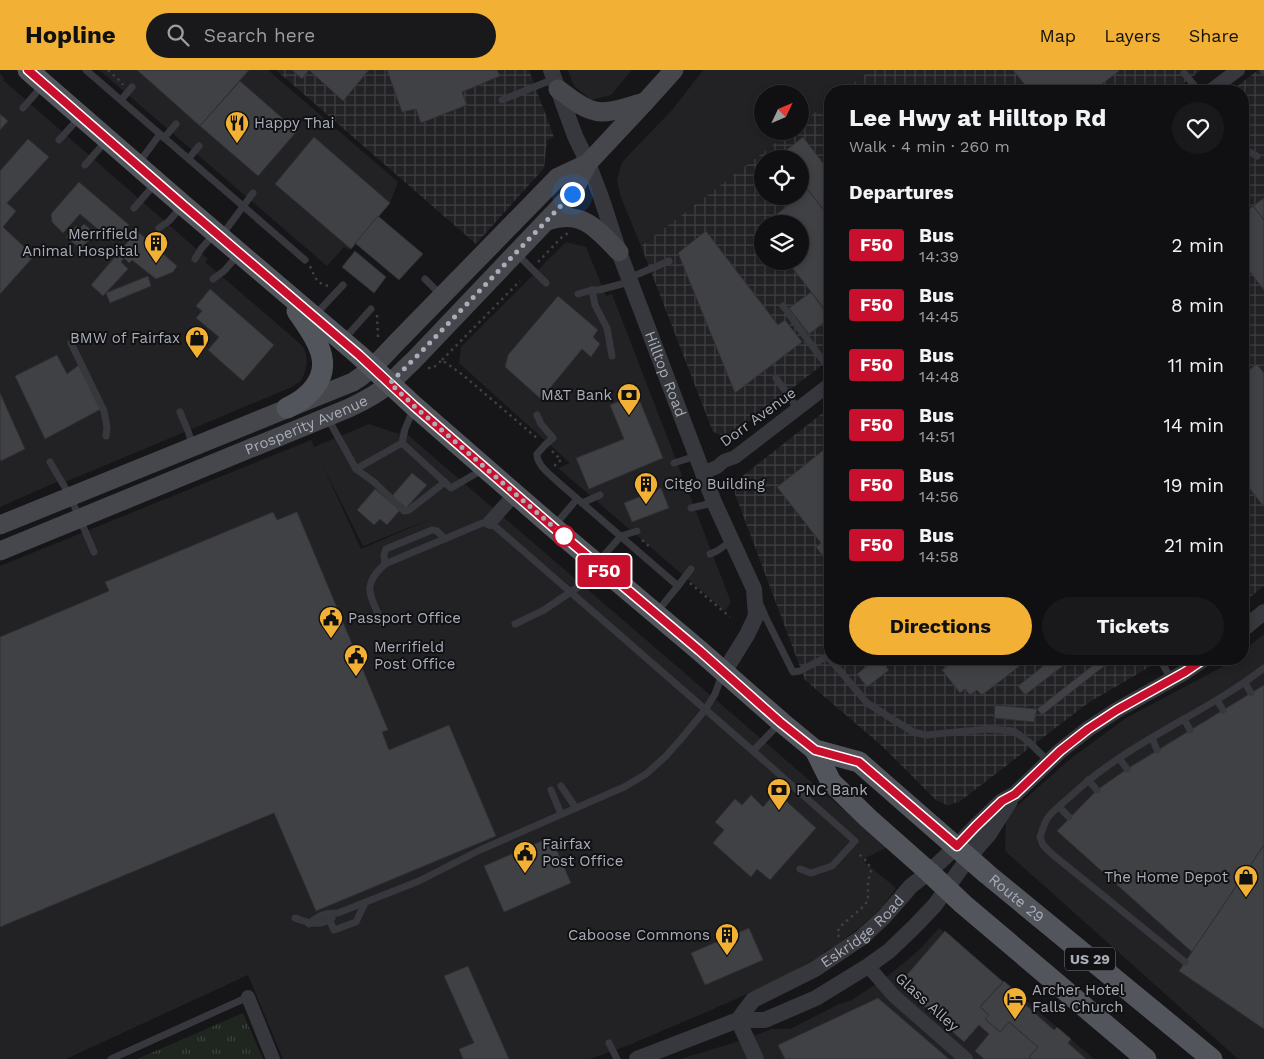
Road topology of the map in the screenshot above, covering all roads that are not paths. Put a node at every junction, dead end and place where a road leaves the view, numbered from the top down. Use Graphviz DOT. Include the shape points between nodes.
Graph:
graph roads {
  1 [pos="86,70"];
  2 [pos="674,70"];
  3 [pos="1238,70"];
  4 [pos="1184,73"];
  5 [pos="36,77"];
  6 [pos="554,79"];
  7 [pos="1194,85"];
  8 [pos="1218,85"];
  9 [pos="132,87"];
  10 [pos="121,100"];
  11 [pos="502,100"];
  12 [pos="646,101"];
  13 [pos="23,108"];
  14 [pos="81,116"];
  15 [pos="176,124"];
  16 [pos="162,136"];
  17 [pos="107,139"];
  18 [pos="59,140"];
  19 [pos="199,146"];
  20 [pos="1249,152"];
  21 [pos="1257,156"];
  22 [pos="189,158"];
  23 [pos="588,163"];
  24 [pos="85,165"];
  25 [pos="137,165"];
  26 [pos="157,182"];
  27 [pos="253,193"];
  28 [pos="183,205"];
  29 [pos="242,206"];
  30 [pos="134,208"];
  31 [pos="547,220"];
  32 [pos="159,228"];
  33 [pos="218,235"];
  34 [pos="619,252"];
  35 [pos="516,253"];
  36 [pos="240,254"];
  37 [pos="195,259"];
  38 [pos="305,260"];
  39 [pos="669,261"];
  40 [pos="214,279"];
  41 [pos="424,279"];
  42 [pos="629,280"];
  43 [pos="546,283"];
  44 [pos="340,288"];
  45 [pos="283,290"];
  46 [pos="592,290"];
  47 [pos="578,294"];
  48 [pos="442,297"];
  49 [pos="783,306"];
  50 [pos="374,312"];
  51 [pos="314,316"];
  52 [pos="342,341"];
  53 [pos="71,343"];
  54 [pos="612,356"];
  55 [pos="824,361"];
  56 [pos="373,367"];
  57 [pos="776,378"];
  58 [pos="390,383"];
  59 [pos="824,389"];
  60 [pos="414,406"];
  61 [pos="286,408"];
  62 [pos="798,409"];
  63 [pos="180,412"];
  64 [pos="537,415"];
  65 [pos="327,417"];
  66 [pos="106,436"];
  67 [pos="402,443"];
  68 [pos="193,446"];
  69 [pos="696,456"];
  70 [pos="50,462"];
  71 [pos="674,463"];
  72 [pos="486,468"];
  73 [pos="356,469"];
  74 [pos="702,473"];
  75 [pos="445,482"];
  76 [pos="514,494"];
  77 [pos="600,495"];
  78 [pos="70,496"];
  79 [pos="580,501"];
  80 [pos="714,502"];
  81 [pos="690,508"];
  82 [pos="80,518"];
  83 [pos="490,522"];
  84 [pos="0,525"];
  85 [pos="553,527"];
  86 [pos="637,531"];
  87 [pos="621,536"];
  88 [pos="444,539"];
  89 [pos="732,541"];
  90 [pos="0,551"];
  91 [pos="94,552"];
  92 [pos="710,554"];
  93 [pos="385,564"];
  94 [pos="598,566"];
  95 [pos="691,569"];
  96 [pos="678,586"];
  97 [pos="754,589"];
  98 [pos="570,592"];
  99 [pos="1264,612"];
  100 [pos="655,614"];
  101 [pos="382,623"];
  102 [pos="515,624"];
  103 [pos="1249,624"];
  104 [pos="824,658"];
  105 [pos="835,665"];
  106 [pos="1163,665"];
  107 [pos="1194,665"];
  108 [pos="1264,668"];
  109 [pos="724,672"];
  110 [pos="1171,679"];
  111 [pos="1245,683"];
  112 [pos="1250,693"];
  113 [pos="1217,700"];
  114 [pos="705,710"];
  115 [pos="1223,710"];
  116 [pos="1184,719"];
  117 [pos="780,722"];
  118 [pos="1190,730"];
  119 [pos="1152,738"];
  120 [pos="815,750"];
  121 [pos="1158,750"];
  122 [pos="753,751"];
  123 [pos="1119,758"];
  124 [pos="1049,762"];
  125 [pos="1127,769"];
  126 [pos="1088,780"];
  127 [pos="561,786"];
  128 [pos="551,790"];
  129 [pos="1096,790"];
  130 [pos="1015,794"];
  131 [pos="1059,807"];
  132 [pos="576,808"];
  133 [pos="561,814"];
  134 [pos="1070,817"];
  135 [pos="963,852"];
  136 [pos="800,869"];
  137 [pos="929,872"];
  138 [pos="947,889"];
  139 [pos="365,903"];
  140 [pos="338,913"];
  141 [pos="295,918"];
  142 [pos="330,920"];
  143 [pos="309,924"];
  144 [pos="1185,962"];
  145 [pos="868,966"];
  146 [pos="248,998"];
  147 [pos="738,1020"];
  148 [pos="609,1043"];
  149 [pos="964,1058"];
  150 [pos="111,1059"];
  151 [pos="273,1059"];
  152 [pos="618,1059"];
  153 [pos="637,1059"];
  154 [pos="756,1059"];
  155 [pos="1146,1059"];
  156 [pos="1212,1059"];
  1 -- 10 [label="lane"];
  2 -- 12 [label="main road, Prosperity Avenue"];
  3 -- 8 [label="street"];
  4 -- 7 [label="lane"];
  5 -- 13 [label="lane"];
  5 -- 14 [label="main road, Route 29 / US 29"];
  6 -- 11 [label="lane"];
  6 -- 12 [label="main road" via="575,101 596,112"];
  6 -- 23 [label="street, Hilltop Road"];
  9 -- 10 [label="lane"];
  10 -- 16 [label="lane"];
  12 -- 23 [label="main road, Prosperity Avenue"];
  14 -- 17 [label="main road, Route 29 / US 29"];
  14 -- 18 [label="lane"];
  15 -- 16 [label="lane"];
  16 -- 22 [label="lane"];
  16 -- 25 [label="lane"];
  17 -- 24 [label="lane"];
  17 -- 25 [label="main road, Route 29 / US 29"];
  19 -- 22 [label="lane"];
  20 -- 21 [label="lane"];
  22 -- 29 [label="lane"];
  23 -- 31 [label="main road, Prosperity Avenue" via="572,194"];
  23 -- 34 [label="street, Hilltop Road"];
  23 -- 48 [label="main road, Prosperity Avenue" via="558,177"];
  25 -- 26 [label="main road, Route 29 / US 29"];
  26 -- 28 [label="main road, Route 29 / US 29"];
  26 -- 30 [label="lane"];
  27 -- 29 [label="lane"];
  28 -- 32 [label="lane"];
  28 -- 33 [label="main road, Route 29 / US 29"];
  29 -- 33 [label="lane"];
  29 -- 38 [label="lane"];
  31 -- 34 [label="main road" via="565,216 580,219 596,228"];
  31 -- 35 [label="main road, Prosperity Avenue"];
  33 -- 36 [label="main road, Route 29 / US 29"];
  33 -- 37 [label="lane" via="201,248"];
  34 -- 42 [label="street, Hilltop Road"];
  35 -- 43 [label="lane"];
  35 -- 58 [label="main road, Prosperity Avenue"];
  36 -- 40 [label="lane"];
  36 -- 45 [label="main road, Route 29 / US 29"];
  39 -- 42 [label="lane"];
  41 -- 48 [label="lane"];
  42 -- 46 [label="lane"];
  42 -- 69 [label="street, Hilltop Road"];
  44 -- 51 [label="lane"];
  45 -- 51 [label="main road, Route 29 / US 29"];
  45 -- 61 [label="main road" via="315,338 324,364 315,387 306,397"];
  46 -- 47 [label="lane"];
  46 -- 54 [label="lane" via="595,305 607,328"];
  48 -- 56 [label="main road, Prosperity Avenue"];
  49 -- 55 [label="lane"];
  50 -- 52 [label="lane"];
  51 -- 52 [label="main road, Route 29 / US 29"];
  52 -- 56 [label="main road, Route 29 / US 29"];
  53 -- 66 [label="lane" via="104,411"];
  56 -- 58 [label="main road, Route 29 / US 29"];
  56 -- 61 [label="main road, Prosperity Avenue" via="353,382"];
  57 -- 62 [label="lane"];
  58 -- 60 [label="main road, Route 29 / US 29"];
  58 -- 65 [label="main road, Prosperity Avenue" via="368,398"];
  59 -- 62 [label="street, Dorr Avenue"];
  60 -- 67 [label="lane"];
  60 -- 72 [label="main road, Route 29 / US 29"];
  61 -- 68 [label="main road, Prosperity Avenue"];
  62 -- 74 [label="street, Dorr Avenue" via="735,457"];
  63 -- 68 [label="lane"];
  64 -- 79 [label="lane" via="553,438 537,454 537,460"];
  65 -- 73 [label="lane"];
  65 -- 82 [label="main road, Prosperity Avenue"];
  67 -- 73 [label="lane"];
  67 -- 75 [label="lane"];
  68 -- 78 [label="main road, Prosperity Avenue"];
  69 -- 71 [label="lane"];
  69 -- 74 [label="street, Hilltop Road"];
  70 -- 78 [label="lane"];
  72 -- 75 [label="lane" via="451,488"];
  72 -- 76 [label="main road, Route 29 / US 29"];
  73 -- 75 [label="lane" via="404,511"];
  74 -- 80 [label="street, Hilltop Road"];
  76 -- 83 [label="street"];
  76 -- 85 [label="main road, Route 29 / US 29"];
  77 -- 79 [label="lane"];
  78 -- 82 [label="lane"];
  78 -- 84 [label="main road, Prosperity Avenue"];
  79 -- 85 [label="lane"];
  79 -- 87 [label="lane"];
  80 -- 81 [label="lane"];
  80 -- 89 [label="street, Hilltop Road"];
  82 -- 90 [label="main road, Prosperity Avenue"];
  82 -- 91 [label="lane"];
  83 -- 88 [label="lane"];
  83 -- 98 [label="lane"];
  85 -- 94 [label="main road, Route 29 / US 29"];
  86 -- 87 [label="lane"];
  87 -- 94 [label="lane"];
  87 -- 96 [label="lane"];
  88 -- 93 [label="lane"];
  88 -- 93 [label="lane" via="432,530 386,549"];
  89 -- 92 [label="lane"];
  89 -- 97 [label="street, Hilltop Road"];
  93 -- 101 [label="lane" via="371,580 369,591"];
  94 -- 98 [label="lane" via="584,584"];
  94 -- 100 [label="main road, Route 29 / US 29"];
  95 -- 96 [label="lane"];
  96 -- 100 [label="lane"];
  97 -- 104 [label="lane" via="793,672"];
  97 -- 109 [label="street, Hilltop Road" via="756,616"];
  98 -- 102 [label="lane"];
  98 -- 114 [label="lane"];
  99 -- 103 [label="street"];
  100 -- 109 [label="main road, Route 29 / US 29"];
  105 -- 124 [label="lane" via="868,703 913,732 926,735 1014,731"];
  106 -- 110 [label="lane"];
  107 -- 110 [label="street"];
  108 -- 111 [label="lane"];
  109 -- 114 [label="lane"];
  109 -- 117 [label="main road, Route 29 / US 29"];
  110 -- 124 [label="street" via="1095,724"];
  111 -- 112 [label="lane"];
  111 -- 113 [label="lane"];
  113 -- 115 [label="lane"];
  113 -- 116 [label="lane"];
  114 -- 122 [label="lane"];
  114 -- 132 [label="lane" via="646,774"];
  116 -- 118 [label="lane"];
  116 -- 119 [label="lane"];
  117 -- 120 [label="main road, Route 29 / US 29"];
  117 -- 122 [label="lane"];
  119 -- 121 [label="lane"];
  119 -- 123 [label="lane"];
  120 -- 135 [label="main road, Route 29 / US 29" via="859,762"];
  120 -- 137 [label="main road, Route 29 / US 29" via="831,782"];
  122 -- 136 [label="lane" via="853,844 832,866 811,873"];
  123 -- 125 [label="lane"];
  123 -- 126 [label="lane"];
  124 -- 130 [label="street"];
  126 -- 129 [label="lane"];
  126 -- 131 [label="lane"];
  127 -- 132 [label="lane"];
  128 -- 133 [label="lane"];
  130 -- 135 [label="street" via="989,834"];
  130 -- 135 [label="street, Eskridge Road" via="1002,801 976,826"];
  131 -- 134 [label="lane"];
  131 -- 144 [label="lane" via="1047,818 1040,837 1043,845"];
  132 -- 133 [label="lane"];
  133 -- 139 [label="lane"];
  135 -- 137 [label="street, Eskridge Road"];
  135 -- 138 [label="street, Eskridge Road"];
  135 -- 156 [label="main road, Route 29 / US 29"];
  137 -- 138 [label="main road, Route 29 / US 29"];
  137 -- 147 [label="street, Eskridge Road" via="861,938 815,969 753,1000"];
  138 -- 145 [label="street, Eskridge Road" via="914,927"];
  138 -- 155 [label="main road, Route 29 / US 29"];
  139 -- 140 [label="lane"];
  139 -- 142 [label="lane" via="356,922 334,930"];
  140 -- 142 [label="lane"];
  140 -- 143 [label="lane" via="316,917"];
  141 -- 143 [label="lane"];
  142 -- 143 [label="lane" via="319,925"];
  145 -- 147 [label="street, Eskridge Road" via="816,998 765,1020"];
  145 -- 149 [label="street, Glass Alley" via="893,995"];
  146 -- 150 [label="lane"];
  146 -- 151 [label="street"];
  147 -- 153 [label="street, Eskridge Road" via="669,1050"];
  147 -- 154 [label="street"];
  148 -- 152 [label="lane"];
}
